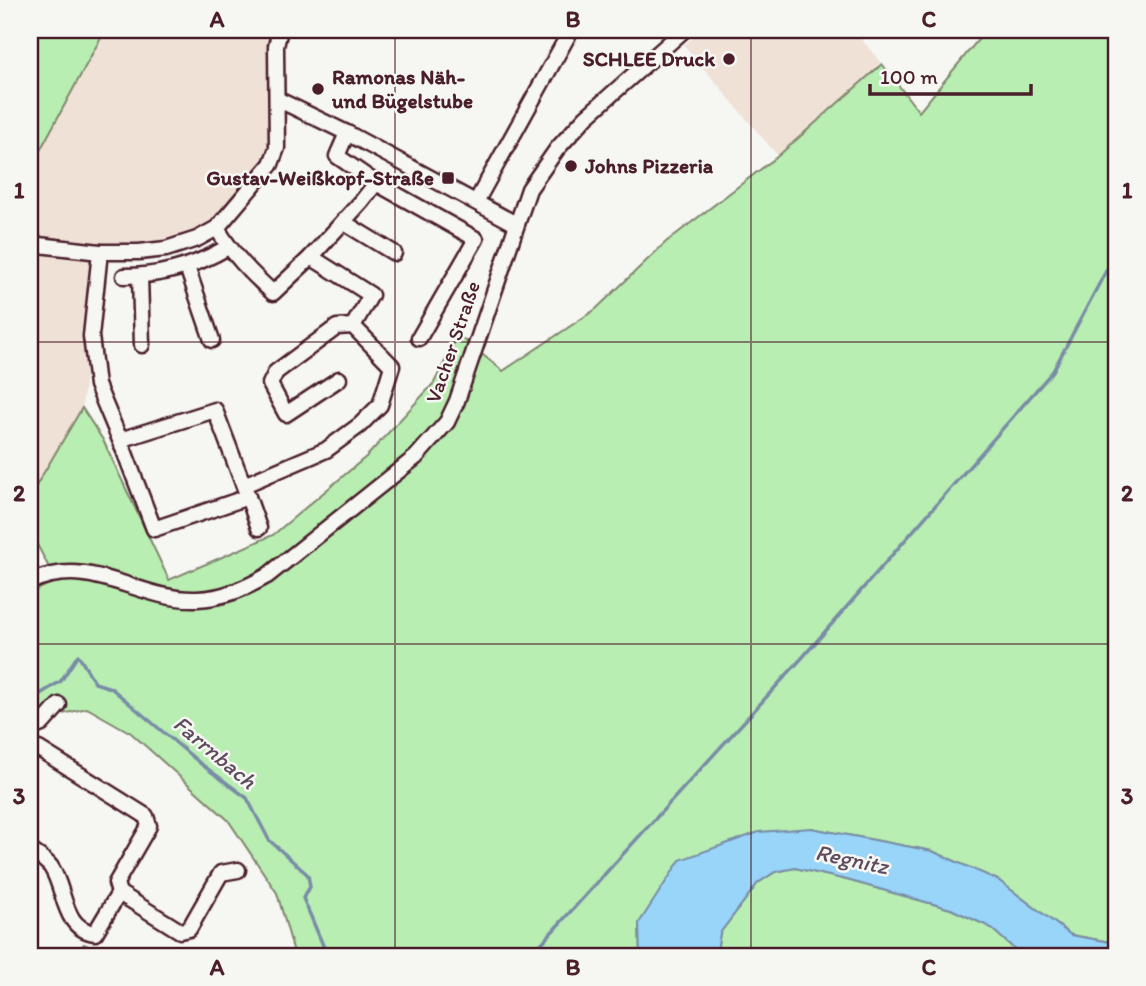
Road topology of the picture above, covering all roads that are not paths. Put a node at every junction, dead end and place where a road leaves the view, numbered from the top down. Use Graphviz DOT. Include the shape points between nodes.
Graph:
graph roads {
  1 [pos="280,30"];
  2 [pos="571,30"];
  3 [pos="684,30"];
  4 [pos="278,99"];
  5 [pos="347,133"];
  6 [pos="376,183"];
  7 [pos="476,202"];
  8 [pos="343,222"];
  9 [pos="516,224"];
  10 [pos="218,228"];
  11 [pos="30,244"];
  12 [pos="228,247"];
  13 [pos="100,252"];
  14 [pos="394,253"];
  15 [pos="311,257"];
  16 [pos="187,267"];
  17 [pos="124,276"];
  18 [pos="140,276"];
  19 [pos="353,326"];
  20 [pos="419,338"];
  21 [pos="212,340"];
  22 [pos="142,345"];
  23 [pos="339,379"];
  24 [pos="120,440"];
  25 [pos="246,491"];
  26 [pos="259,528"];
  27 [pos="30,582"];
  28 [pos="59,705"];
  29 [pos="30,729"];
  30 [pos="30,747"];
  31 [pos="30,850"];
  32 [pos="238,870"];
  33 [pos="119,893"];
  1 -- 4 [label="street" via="276,46"];
  2 -- 7 [label="street"];
  3 -- 9 [label="street, Vacher Straße" via="586,117 557,149 529,190"];
  4 -- 5 [label="street"];
  4 -- 10 [label="street" via="277,148 271,164"];
  5 -- 6 [label="street" via="337,156"];
  5 -- 7 [label="street"];
  6 -- 8 [label="street"];
  6 -- 20 [label="street" via="476,239"];
  7 -- 9 [label="street"];
  8 -- 14 [label="street"];
  8 -- 15 [label="street"];
  9 -- 27 [label="street, Vacher Straße" via="447,422 416,457 267,576 217,598 194,599 79,573"];
  10 -- 12 [label="street"];
  10 -- 13 [label="street" via="166,249"];
  11 -- 13 [label="street"];
  12 -- 15 [label="street" via="273,293"];
  12 -- 16 [label="street"];
  13 -- 24 [label="street" via="91,336 97,385"];
  15 -- 19 [label="street" via="371,295"];
  16 -- 18 [label="street"];
  16 -- 21 [label="street"];
  17 -- 18 [label="street"];
  18 -- 22 [label="street"];
  19 -- 23 [label="street" via="337,327 276,372 270,384 286,414"];
  19 -- 25 [label="street" via="392,366 380,405 326,450"];
  24 -- 25 [label="street" via="215,410"];
  24 -- 25 [label="street" via="154,529"];
  25 -- 26 [label="street"];
  28 -- 29 [label="street" via="42,724"];
  30 -- 33 [label="street" via="146,816 149,826 116,883"];
  31 -- 33 [label="street" via="51,868 68,913 89,933 95,933"];
  32 -- 33 [label="street" via="221,873 189,929 180,931"];
}
